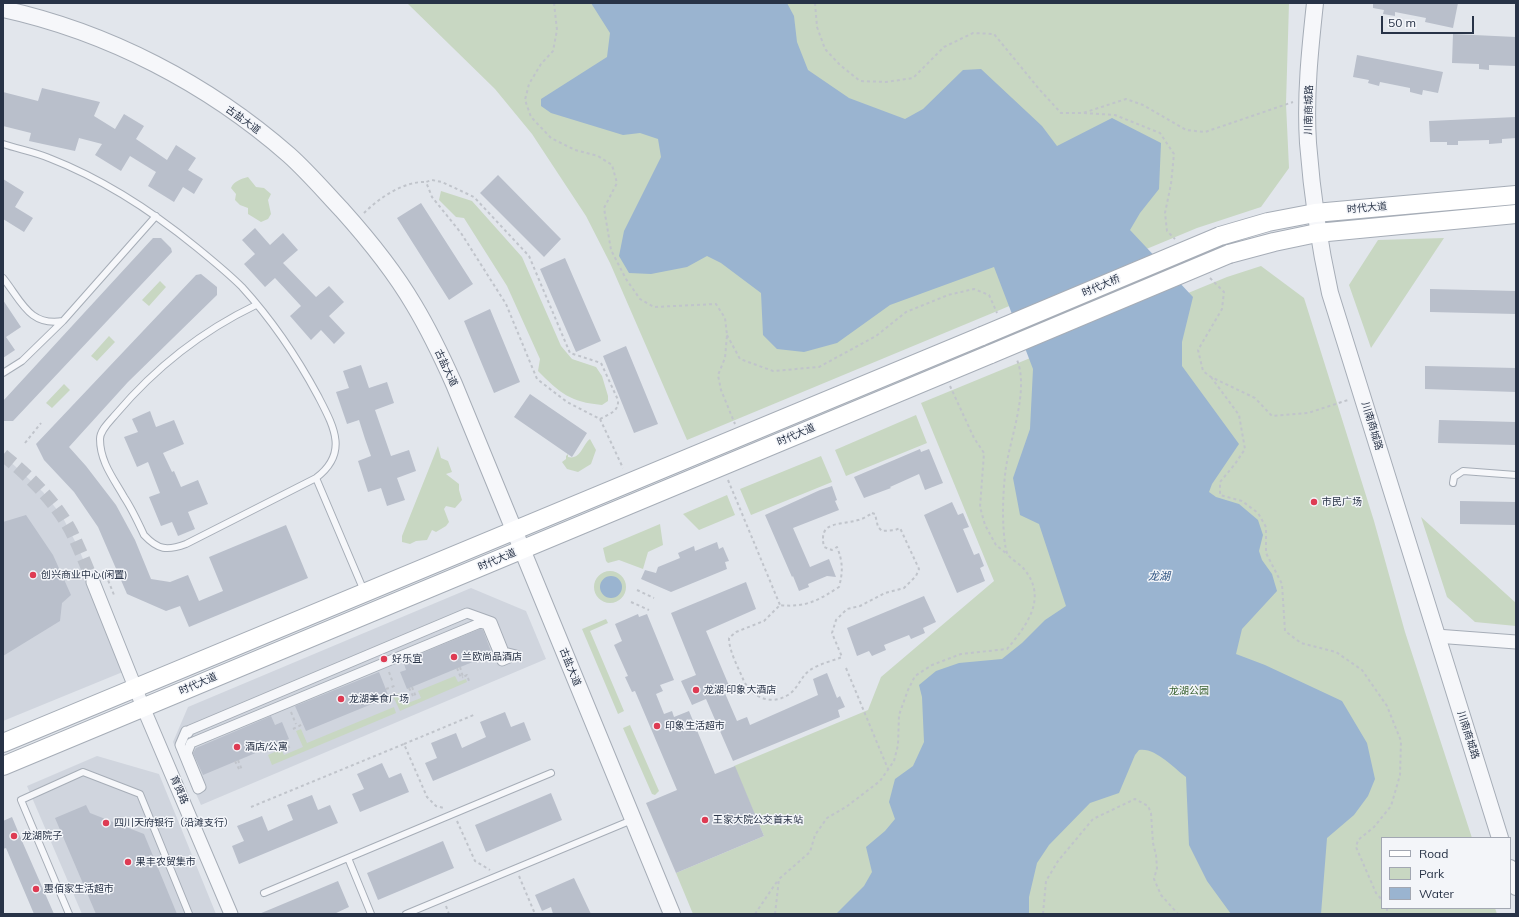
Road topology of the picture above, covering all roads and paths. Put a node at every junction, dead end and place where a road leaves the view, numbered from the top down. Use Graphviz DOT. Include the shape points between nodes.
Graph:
graph roads {
  1 [pos="323,3"];
  2 [pos="336,3"];
  3 [pos="554,3"];
  4 [pos="815,3"];
  5 [pos="1315,3"];
  6 [pos="3,9"];
  7 [pos="1308,100"];
  8 [pos="1083,113"];
  9 [pos="3,144"];
  10 [pos="426,182"];
  11 [pos="1516,195"];
  12 [pos="1315,213"];
  13 [pos="1516,214"];
  14 [pos="156,216"];
  15 [pos="353,222"];
  16 [pos="1317,233"];
  17 [pos="1220,236"];
  18 [pos="1178,242"];
  19 [pos="1229,254"];
  20 [pos="1208,275"];
  21 [pos="3,278"];
  22 [pos="990,295"];
  23 [pos="256,305"];
  24 [pos="63,320"];
  25 [pos="727,335"];
  26 [pos="982,336"];
  27 [pos="991,354"];
  28 [pos="1021,369"];
  29 [pos="3,373"];
  30 [pos="944,373"];
  31 [pos="1211,377"];
  32 [pos="1362,395"];
  33 [pos="600,419"];
  34 [pos="41,423"];
  35 [pos="741,436"];
  36 [pos="25,443"];
  37 [pos="723,465"];
  38 [pos="1516,475"];
  39 [pos="316,478"];
  40 [pos="629,482"];
  41 [pos="1453,483"];
  42 [pos="515,530"];
  43 [pos="523,549"];
  44 [pos="1008,555"];
  45 [pos="106,575"];
  46 [pos="93,582"];
  47 [pos="637,590"];
  48 [pos="365,592"];
  49 [pos="114,595"];
  50 [pos="654,598"];
  51 [pos="631,602"];
  52 [pos="780,605"];
  53 [pos="649,610"];
  54 [pos="1436,636"];
  55 [pos="1516,642"];
  56 [pos="513,656"];
  57 [pos="458,668"];
  58 [pos="846,668"];
  59 [pos="469,682"];
  60 [pos="397,685"];
  61 [pos="136,688"];
  62 [pos="411,688"];
  63 [pos="386,689"];
  64 [pos="415,697"];
  65 [pos="144,707"];
  66 [pos="476,714"];
  67 [pos="303,724"];
  68 [pos="293,729"];
  69 [pos="284,741"];
  70 [pos="3,743"];
  71 [pos="404,744"];
  72 [pos="289,750"];
  73 [pos="237,761"];
  74 [pos="3,766"];
  75 [pos="888,769"];
  76 [pos="241,771"];
  77 [pos="551,773"];
  78 [pos="251,807"];
  79 [pos="452,815"];
  80 [pos="632,820"];
  81 [pos="1500,837"];
  82 [pos="348,858"];
  83 [pos="515,868"];
  84 [pos="1511,871"];
  85 [pos="497,876"];
  86 [pos="779,878"];
  87 [pos="1516,887"];
  88 [pos="264,893"];
  89 [pos="1381,899"];
  90 [pos="69,914"];
  91 [pos="189,914"];
  92 [pos="231,914"];
  93 [pos="371,914"];
  94 [pos="406,914"];
  95 [pos="535,914"];
  96 [pos="672,914"];
  97 [pos="755,914"];
  98 [pos="775,914"];
  99 [pos="1043,914"];
  100 [pos="1178,914"];
  1 -- 2 [label="path"];
  3 -- 25 [label="path" via="557,30 553,50 529,84 525,100 531,116 551,138 562,145 598,156 612,165 617,183 604,208 611,250 640,299 654,307 716,304 725,318"];
  4 -- 8 [label="path" via="817,27 825,49 860,81 886,82 913,78 944,47 973,33 994,34 1061,112"];
  5 -- 7 [label="street, 川南商城路"];
  6 -- 15 [label="street, 古盐大道" via="37,16 92,34 200,89 290,156"];
  7 -- 8 [label="path" via="1286,104 1205,132 1186,130 1143,105 1126,99"];
  7 -- 12 [label="street, 川南商城路" via="1308,141"];
  8 -- 18 [label="path" via="1115,115 1160,133 1174,154 1165,213 1167,231"];
  9 -- 14 [label="lane" via="49,158 131,199"];
  10 -- 15 [label="path" via="408,184 374,203"];
  10 -- 33 [label="path" via="432,198 461,233 506,304 537,379 567,402"];
  10 -- 33 [label="path" via="442,182 474,197 528,256 570,353 601,363 618,400 614,412"];
  11 -- 12 [label="main road, 时代大道"];
  12 -- 16 [label="street, 川南商城路"];
  12 -- 17 [label="main road, 时代大道" via="1268,222"];
  13 -- 16 [label="main road, 时代大道"];
  14 -- 23 [label="lane" via="209,257 242,287"];
  14 -- 24 [label="lane"];
  15 -- 42 [label="street, 古盐大道" via="379,254 413,304 437,347"];
  16 -- 19 [label="main road, 时代大道"];
  16 -- 32 [label="street, 川南商城路" via="1330,293"];
  17 -- 26 [label="main road, 时代大桥, bridge"];
  19 -- 27 [label="main road, 时代大桥, bridge"];
  20 -- 31 [label="path" via="1224,292 1222,309 1198,350 1203,371"];
  21 -- 24 [label="lane" via="36,318 50,323"];
  22 -- 25 [label="path" via="974,290 948,295 906,312 876,336 819,367 772,371 740,360"];
  23 -- 39 [label="lane" via="298,361 334,429 337,442 334,458"];
  23 -- 39 [label="lane" via="227,318 207,332 154,374 129,398 105,426 100,437 105,466 144,535 153,544 163,548 186,544"];
  24 -- 29 [label="lane" via="22,361"];
  25 -- 35 [label="path" via="725,358 718,375 721,390"];
  26 -- 35 [label="main road, 时代大道"];
  27 -- 30 [label="main road, 时代大道"];
  28 -- 44 [label="path" via="1019,405 1006,468 1003,504 1003,528"];
  30 -- 37 [label="main road, 时代大道"];
  30 -- 44 [label="path" via="974,438 984,453 980,507 985,525 996,545"];
  31 -- 32 [label="path" via="1255,398 1272,416 1308,413"];
  31 -- 89 [label="path" via="1239,415 1245,449 1220,482 1220,495 1242,501 1258,513 1266,527 1266,552 1282,584 1285,632 1301,643 1336,652 1362,670 1387,706 1401,741 1400,775 1391,806 1374,827 1358,840 1356,846 1376,893"];
  32 -- 54 [label="street, 川南商城路"];
  33 -- 40 [label="path"];
  34 -- 36 [label="path"];
  35 -- 40 [label="main road, 时代大道"];
  37 -- 43 [label="main road, 时代大道"];
  37 -- 52 [label="path"];
  38 -- 41 [label="lane" via="1463,471 1454,477"];
  39 -- 48 [label="lane"];
  40 -- 42 [label="main road, 时代大道"];
  42 -- 43 [label="street, 古盐大道"];
  42 -- 48 [label="main road, 时代大道"];
  43 -- 65 [label="main road, 时代大道"];
  43 -- 80 [label="street, 古盐大道"];
  44 -- 75 [label="path" via="1024,568 1032,580 1036,601 1025,626 1007,649 961,654 932,665 915,676 899,715 898,745 894,761"];
  45 -- 49 [label="path"];
  46 -- 61 [label="street, 育贤路"];
  47 -- 50 [label="path"];
  48 -- 61 [label="main road, 时代大道"];
  51 -- 53 [label="path"];
  52 -- 52 [label="path" via="800,605 820,600 839,587 843,566 841,558 837,547 832,550 824,547 822,535 825,529 831,526 861,520 872,513 875,514 878,527 882,531 900,528 919,569 904,588 847,609 839,616 832,633 842,657 810,670 788,695 772,700 753,695 744,682 729,638 736,632 764,621"];
  54 -- 55 [label="street"];
  54 -- 81 [label="street, 川南商城路"];
  56 -- 56 [label="street" via="502,661 487,625 480,623 191,743 187,753 201,787 198,789 180,745 186,732 190,730 467,613 492,622 504,652 516,655"];
  57 -- 59 [label="path" via="461,678 467,675"];
  58 -- 75 [label="path"];
  60 -- 63 [label="path"];
  61 -- 65 [label="street, 育贤路"];
  61 -- 70 [label="main road, 时代大道"];
  62 -- 64 [label="path"];
  65 -- 74 [label="main road, 时代大道"];
  65 -- 92 [label="street, 育贤路"];
  66 -- 71 [label="path"];
  67 -- 68 [label="path"];
  69 -- 72 [label="path"];
  71 -- 78 [label="path"];
  71 -- 79 [label="path" via="427,797 436,806 442,806"];
  73 -- 76 [label="path"];
  75 -- 86 [label="path" via="880,781 827,818 815,834 810,852"];
  77 -- 79 [label="lane"];
  79 -- 82 [label="lane"];
  79 -- 85 [label="path" via="475,861 488,867"];
  80 -- 83 [label="lane"];
  80 -- 96 [label="street, 古盐大道"];
  82 -- 88 [label="lane"];
  82 -- 93 [label="lane"];
  83 -- 85 [label="lane"];
  83 -- 95 [label="path"];
  84 -- 87 [label="street"];
  85 -- 94 [label="lane"];
  86 -- 97 [label="path"];
  86 -- 98 [label="path"];
  90 -- 91 [label="lane" via="21,800 83,772 140,794"];
  99 -- 100 [label="path" via="1046,882 1058,861 1093,819 1135,799 1148,806 1151,813 1156,855 1154,879 1161,895"];
}
